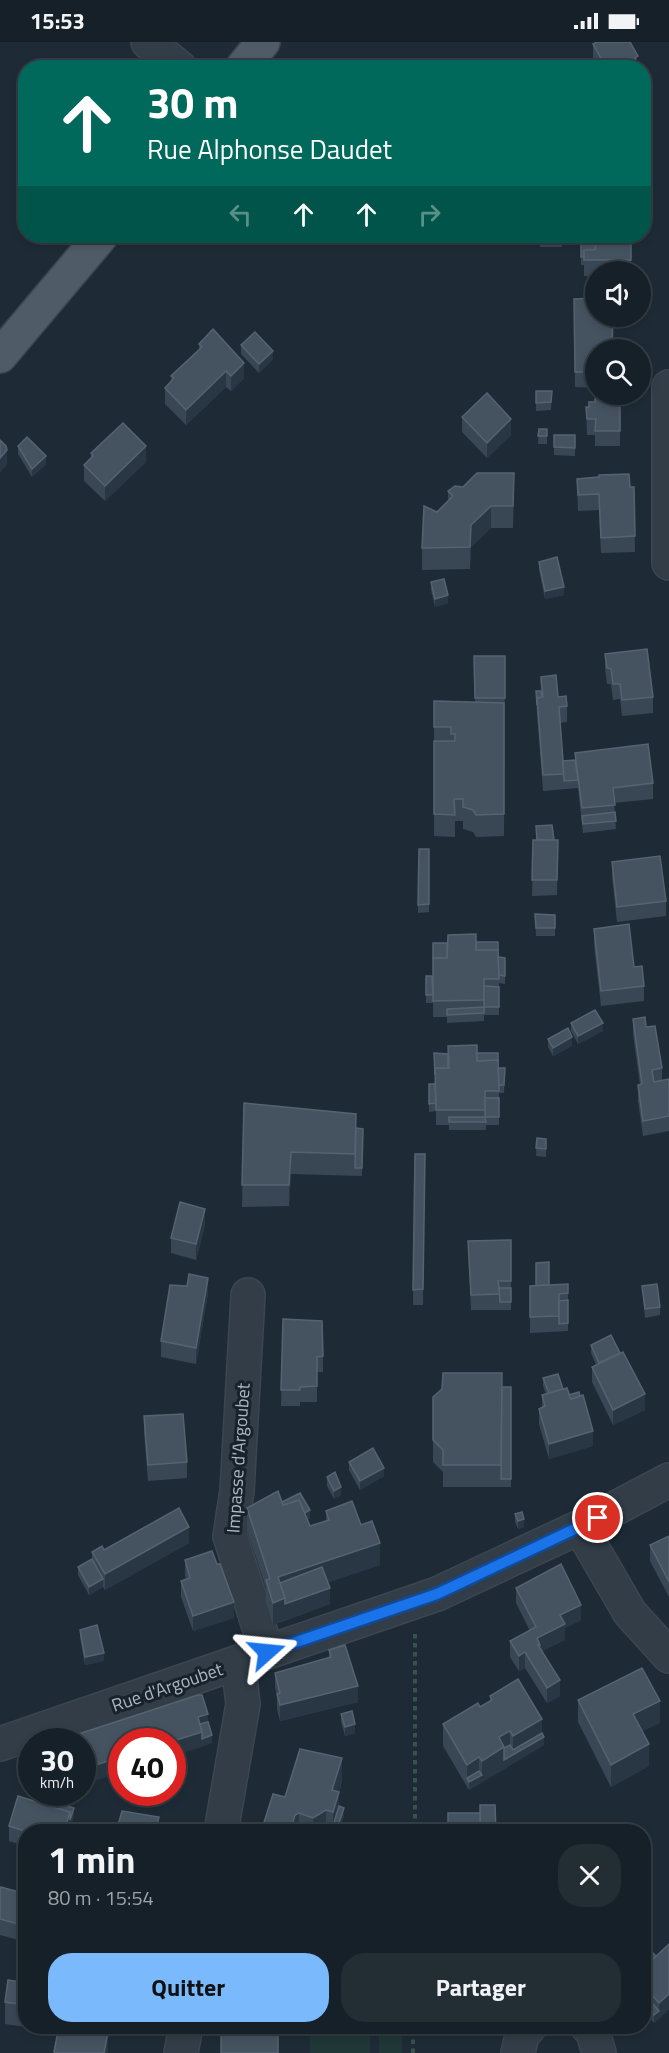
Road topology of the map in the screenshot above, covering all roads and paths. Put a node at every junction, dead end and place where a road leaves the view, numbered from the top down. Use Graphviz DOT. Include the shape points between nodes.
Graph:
graph roads {
  1 [pos="148,42"];
  2 [pos="263,42"];
  3 [pos="170,60"];
  4 [pos="248,60"];
  5 [pos="95,243"];
  6 [pos="0,356"];
  7 [pos="669,387"];
  8 [pos="669,563"];
  9 [pos="248,1295"];
  10 [pos="669,1480"];
  11 [pos="580,1527"];
  12 [pos="408,1617"];
  13 [pos="669,1656"];
  14 [pos="252,1657"];
  15 [pos="0,1744"];
  16 [pos="222,1824"];
  17 [pos="415,1824"];
  18 [pos="185,2034"];
  19 [pos="413,2034"];
  20 [pos="523,2034"];
  21 [pos="594,2034"];
  22 [pos="181,2053"];
  23 [pos="413,2053"];
  24 [pos="518,2053"];
  25 [pos="599,2053"];
  1 -- 3 [label="street"];
  2 -- 4 [label="main road"];
  5 -- 6 [label="main road"];
  7 -- 8 [label="street"];
  9 -- 14 [label="street, Impasse d'Argoubet" via="237,1491 230,1536"];
  10 -- 11 [label="street, Rue d'Argoubet"];
  11 -- 12 [label="street, Rue d'Argoubet" via="437,1594"];
  11 -- 13 [label="street" via="630,1613"];
  12 -- 14 [label="street, Rue d'Argoubet"];
  12 -- 17 [label="path"];
  14 -- 15 [label="street, Rue d'Argoubet"];
  14 -- 16 [label="street, Impasse d'Argoubet"];
  18 -- 22 [label="street"];
  19 -- 23 [label="path"];
  20 -- 24 [label="street"];
  21 -- 25 [label="street"];
}
